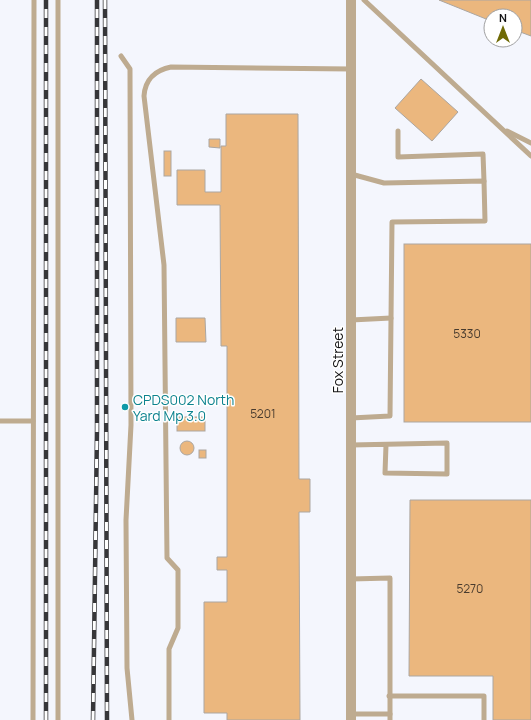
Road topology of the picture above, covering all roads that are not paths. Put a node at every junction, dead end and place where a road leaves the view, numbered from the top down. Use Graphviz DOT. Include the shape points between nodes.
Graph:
graph roads {
  1 [pos="34,0"];
  2 [pos="58,0"];
  3 [pos="351,0"];
  4 [pos="364,0"];
  5 [pos="121,56"];
  6 [pos="351,69"];
  7 [pos="502,129"];
  8 [pos="398,131"];
  9 [pos="531,143"];
  10 [pos="531,156"];
  11 [pos="351,174"];
  12 [pos="484,181"];
  13 [pos="391,318"];
  14 [pos="351,320"];
  15 [pos="351,418"];
  16 [pos="0,421"];
  17 [pos="33,421"];
  18 [pos="351,445"];
  19 [pos="386,445"];
  20 [pos="351,579"];
  21 [pos="390,696"];
  22 [pos="390,714"];
  23 [pos="351,717"];
  24 [pos="33,720"];
  25 [pos="58,720"];
  26 [pos="132,720"];
  27 [pos="169,720"];
  28 [pos="390,720"];
  29 [pos="484,720"];
  1 -- 17 [label="lane"];
  2 -- 25 [label="lane"];
  3 -- 6 [label="street, Fox Street"];
  4 -- 7 [label="lane"];
  5 -- 26 [label="lane" via="130,69 131,425 126,527 127,668"];
  6 -- 11 [label="street, Fox Street"];
  6 -- 27 [label="lane" via="171,67 155,73 146,86 144,96 164,265 167,558 178,570 178,628 169,648"];
  7 -- 9 [label="lane"];
  7 -- 10 [label="lane"];
  8 -- 12 [label="lane" via="398,157 483,154"];
  11 -- 12 [label="lane" via="384,183"];
  11 -- 14 [label="street, Fox Street"];
  12 -- 13 [label="lane" via="485,221 392,222"];
  13 -- 14 [label="lane"];
  13 -- 15 [label="lane" via="390,416"];
  14 -- 15 [label="street, Fox Street"];
  15 -- 18 [label="street, Fox Street"];
  16 -- 17 [label="lane"];
  17 -- 24 [label="lane"];
  18 -- 19 [label="lane"];
  18 -- 20 [label="street, Fox Street"];
  19 -- 19 [label="lane" via="447,443 447,474 385,473"];
  20 -- 21 [label="lane" via="390,578"];
  20 -- 23 [label="street, Fox Street"];
  21 -- 22 [label="lane"];
  21 -- 29 [label="lane" via="484,696"];
  22 -- 23 [label="lane"];
  22 -- 28 [label="lane"];
}
